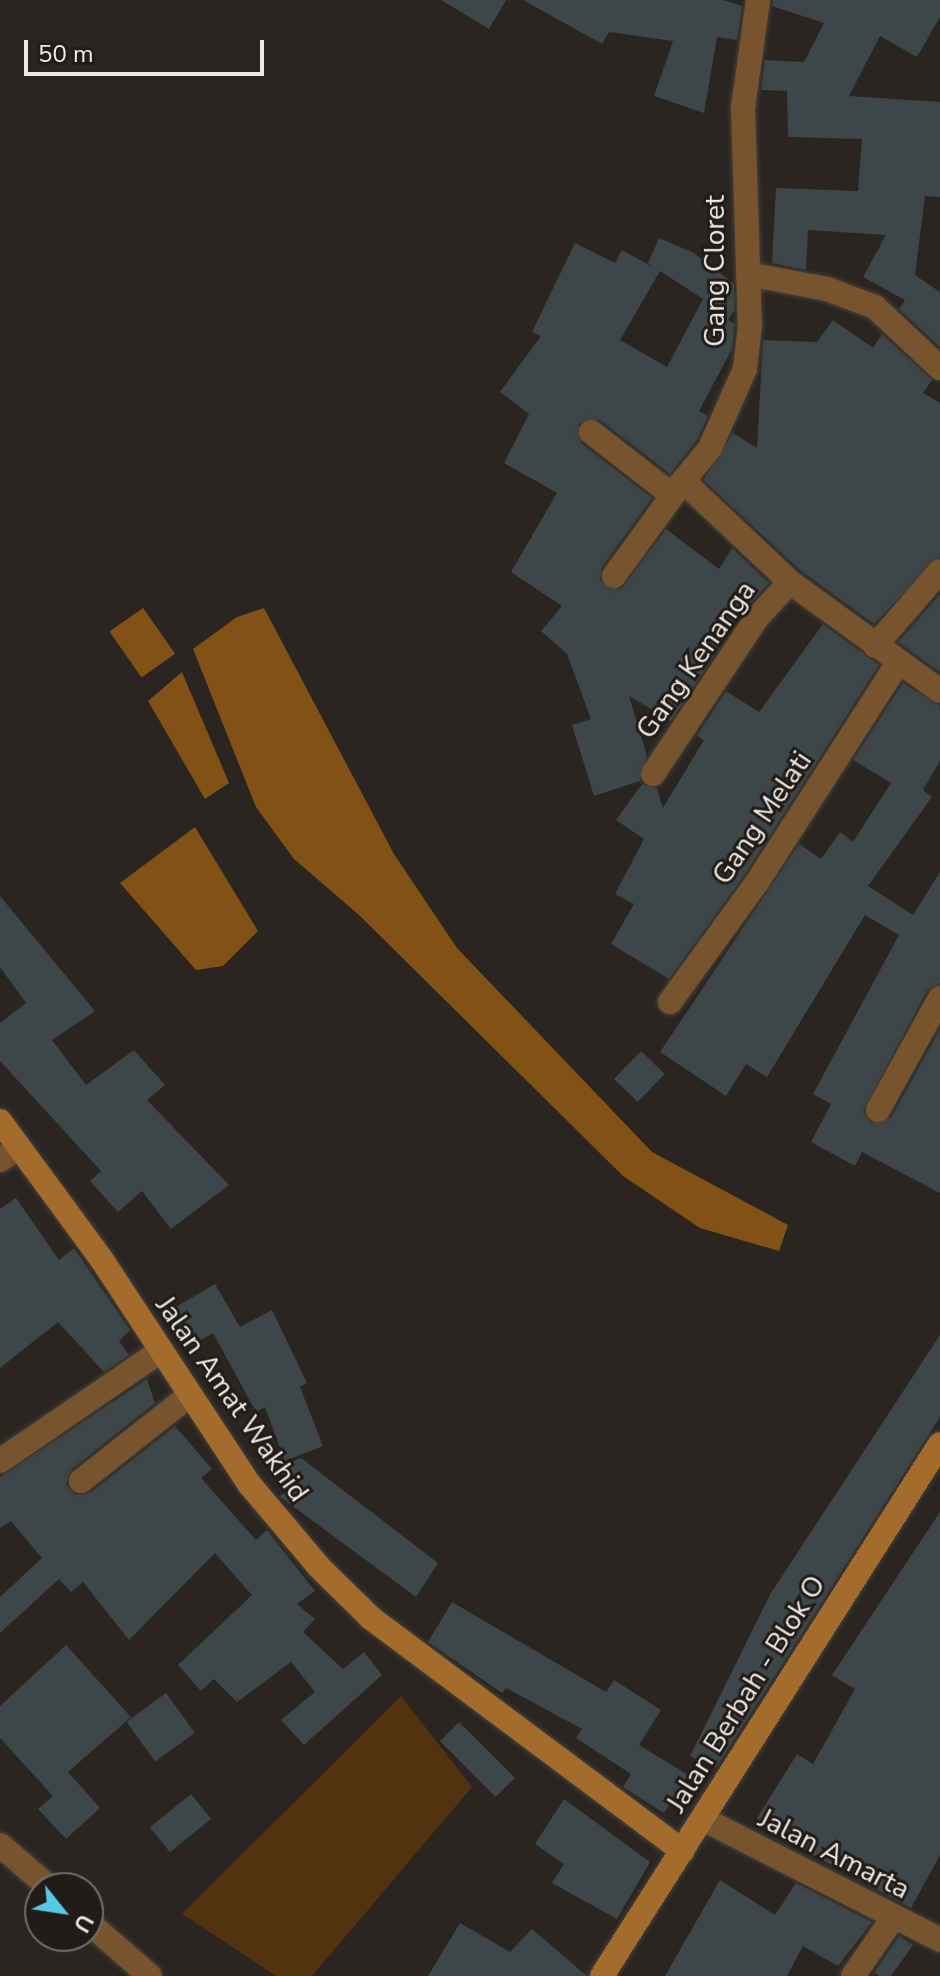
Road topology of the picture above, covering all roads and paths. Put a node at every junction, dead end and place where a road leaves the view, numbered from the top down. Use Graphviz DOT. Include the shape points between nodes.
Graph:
graph roads {
  1 [pos="758,0"];
  2 [pos="748,274"];
  3 [pos="940,368"];
  4 [pos="591,432"];
  5 [pos="677,487"];
  6 [pos="940,571"];
  7 [pos="614,576"];
  8 [pos="790,582"];
  9 [pos="875,646"];
  10 [pos="898,663"];
  11 [pos="940,691"];
  12 [pos="653,774"];
  13 [pos="940,998"];
  14 [pos="670,1002"];
  15 [pos="878,1110"];
  16 [pos="0,1121"];
  17 [pos="9,1154"];
  18 [pos="159,1352"];
  19 [pos="190,1395"];
  20 [pos="940,1444"];
  21 [pos="0,1461"];
  22 [pos="81,1481"];
  23 [pos="703,1819"];
  24 [pos="0,1845"];
  25 [pos="682,1851"];
  26 [pos="31,1872"];
  27 [pos="893,1918"];
  28 [pos="104,1936"];
  29 [pos="940,1940"];
  30 [pos="150,1976"];
  31 [pos="602,1976"];
  32 [pos="853,1976"];
  1 -- 2 [label="street, Gang Cloret" via="743,108"];
  2 -- 3 [label="street" via="827,289 875,307"];
  2 -- 5 [label="street, Gang Cloret" via="745,369 710,448"];
  4 -- 5 [label="street"];
  5 -- 7 [label="street, Gang Cloret"];
  5 -- 8 [label="street"];
  6 -- 9 [label="street"];
  8 -- 9 [label="street"];
  8 -- 12 [label="street, Gang Kenanga" via="756,619"];
  9 -- 10 [label="street"];
  10 -- 11 [label="street"];
  10 -- 14 [label="street, Gang Melati" via="758,881"];
  13 -- 15 [label="street"];
  16 -- 17 [label="street, Jalan Amat Wakhid"];
  17 -- 18 [label="street, Jalan Amat Wakhid" via="102,1260"];
  18 -- 19 [label="street, Jalan Amat Wakhid"];
  18 -- 21 [label="street"];
  19 -- 22 [label="street"];
  19 -- 25 [label="street, Jalan Amat Wakhid" via="250,1485 371,1618"];
  20 -- 23 [label="street, Jalan Berbah - Blok O"];
  23 -- 25 [label="street, Jalan Berbah - Blok O"];
  23 -- 27 [label="street, Jalan Amarta"];
  24 -- 26 [label="street"];
  25 -- 31 [label="street, Jalan Berbah - Blok O"];
  27 -- 29 [label="street, Jalan Amarta"];
  27 -- 32 [label="street"];
  28 -- 30 [label="street"];
}
